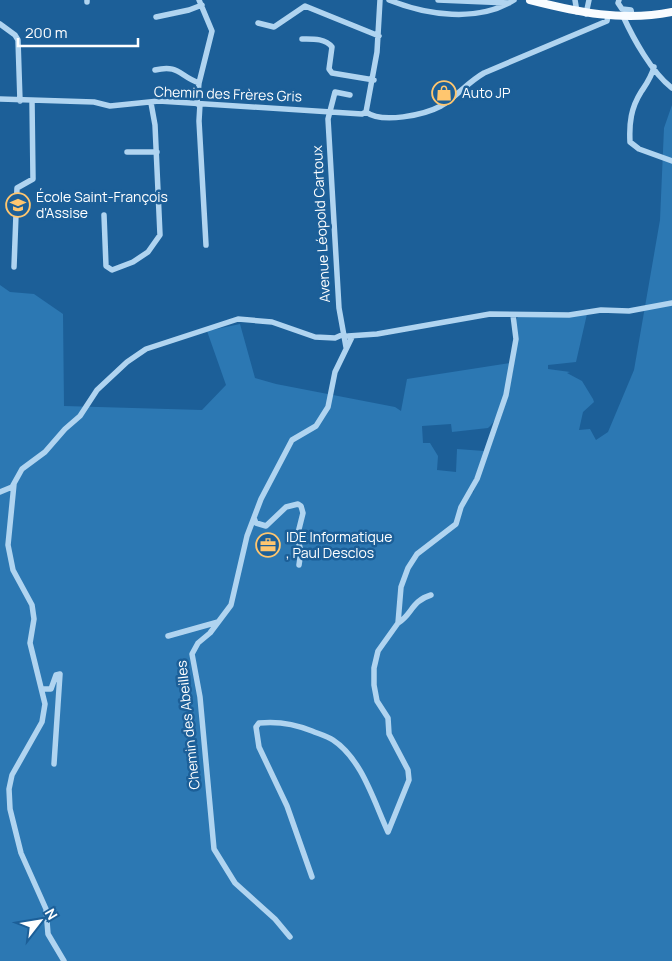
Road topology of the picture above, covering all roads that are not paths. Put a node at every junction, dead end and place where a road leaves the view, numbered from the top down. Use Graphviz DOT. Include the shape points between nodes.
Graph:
graph roads {
  1 [pos="380,0"];
  2 [pos="388,0"];
  3 [pos="438,0"];
  4 [pos="532,0"];
  5 [pos="575,0"];
  6 [pos="589,0"];
  7 [pos="619,0"];
  8 [pos="512,1"];
  9 [pos="200,2"];
  10 [pos="576,12"];
  11 [pos="672,12"];
  12 [pos="586,14"];
  13 [pos="608,16"];
  14 [pos="623,16"];
  15 [pos="632,16"];
  16 [pos="156,17"];
  17 [pos="258,23"];
  18 [pos="0,24"];
  19 [pos="379,36"];
  20 [pos="302,39"];
  21 [pos="654,67"];
  22 [pos="156,70"];
  23 [pos="374,80"];
  24 [pos="199,83"];
  25 [pos="672,88"];
  26 [pos="350,95"];
  27 [pos="0,99"];
  28 [pos="20,101"];
  29 [pos="32,101"];
  30 [pos="151,103"];
  31 [pos="199,104"];
  32 [pos="331,112"];
  33 [pos="366,112"];
  34 [pos="127,152"];
  35 [pos="157,152"];
  36 [pos="672,161"];
  37 [pos="104,216"];
  38 [pos="206,245"];
  39 [pos="14,267"];
  40 [pos="672,303"];
  41 [pos="512,315"];
  42 [pos="344,334"];
  43 [pos="352,337"];
  44 [pos="346,349"];
  45 [pos="14,484"];
  46 [pos="0,492"];
  47 [pos="254,518"];
  48 [pos="298,565"];
  49 [pos="432,595"];
  50 [pos="218,622"];
  51 [pos="398,622"];
  52 [pos="168,636"];
  53 [pos="43,690"];
  54 [pos="54,764"];
  55 [pos="312,877"];
  56 [pos="290,937"];
  57 [pos="64,961"];
  1 -- 19 [label="street"];
  2 -- 8 [label="street" via="407,8 450,14 492,10"];
  3 -- 8 [label="street"];
  4 -- 10 [label="main road"];
  5 -- 10 [label="street"];
  6 -- 12 [label="street"];
  7 -- 15 [label="street" via="622,9 631,10"];
  9 -- 16 [label="street" via="189,10"];
  9 -- 24 [label="street" via="212,32"];
  10 -- 12 [label="main road"];
  11 -- 15 [label="main road"];
  12 -- 13 [label="main road"];
  13 -- 14 [label="main road"];
  13 -- 33 [label="street, Chemin des Frères Gris" via="607,21 470,80 442,106 392,119"];
  14 -- 15 [label="main road"];
  14 -- 21 [label="street" via="631,34"];
  17 -- 19 [label="street" via="274,27 305,6"];
  18 -- 28 [label="street" via="18,40"];
  19 -- 23 [label="street"];
  20 -- 23 [label="street" via="329,43 332,47 329,69 332,73"];
  21 -- 25 [label="street"];
  21 -- 36 [label="street" via="634,106 629,122 630,142 639,149"];
  22 -- 24 [label="street" via="175,68"];
  23 -- 33 [label="street"];
  24 -- 31 [label="street"];
  26 -- 32 [label="street, Avenue Léopold Cartoux" via="335,92"];
  27 -- 28 [label="street, Chemin des Frères Gris"];
  28 -- 29 [label="street, Chemin des Frères Gris"];
  29 -- 30 [label="street, Chemin des Frères Gris" via="94,102 110,106"];
  29 -- 39 [label="street" via="33,178 17,188"];
  30 -- 31 [label="street, Chemin des Frères Gris"];
  30 -- 35 [label="street"];
  31 -- 32 [label="street, Chemin des Frères Gris"];
  31 -- 38 [label="street"];
  32 -- 33 [label="street, Chemin des Frères Gris"];
  32 -- 42 [label="street, Avenue Léopold Cartoux" via="328,128 339,308"];
  34 -- 35 [label="street"];
  35 -- 37 [label="street" via="161,227 152,248 133,262 112,270 108,268"];
  40 -- 41 [label="street" via="629,311"];
  41 -- 43 [label="street" via="469,317"];
  41 -- 51 [label="street" via="516,339 506,395 477,479 461,507 456,524 417,554 408,568 400,587"];
  42 -- 43 [label="street"];
  42 -- 44 [label="street"];
  42 -- 45 [label="street" via="334,338 315,337 272,322 238,319 146,349 97,390 80,416 45,452 28,463"];
  43 -- 44 [label="street, Chemin des Abeilles"];
  44 -- 47 [label="street, Chemin des Abeilles" via="335,372 328,407 316,426 292,440"];
  45 -- 46 [label="street"];
  45 -- 53 [label="street" via="8,545 14,570 32,605 34,619 30,643"];
  47 -- 48 [label="street" via="256,523 266,526 290,505 301,506"];
  47 -- 50 [label="street, Chemin des Abeilles" via="231,605"];
  49 -- 51 [label="street" via="414,604"];
  50 -- 52 [label="street"];
  50 -- 56 [label="street, Chemin des Abeilles" via="192,654 200,697 214,849 235,883"];
  51 -- 55 [label="street" via="378,652 374,668 377,701 388,718 389,734 408,770 409,780 388,832 360,772 348,752 334,740 274,722 259,723 256,727 259,746 287,806"];
  53 -- 54 [label="street" via="51,689 56,675 60,674"];
  53 -- 57 [label="street" via="45,714 12,776 10,809 21,853 46,909 48,934"];
}
